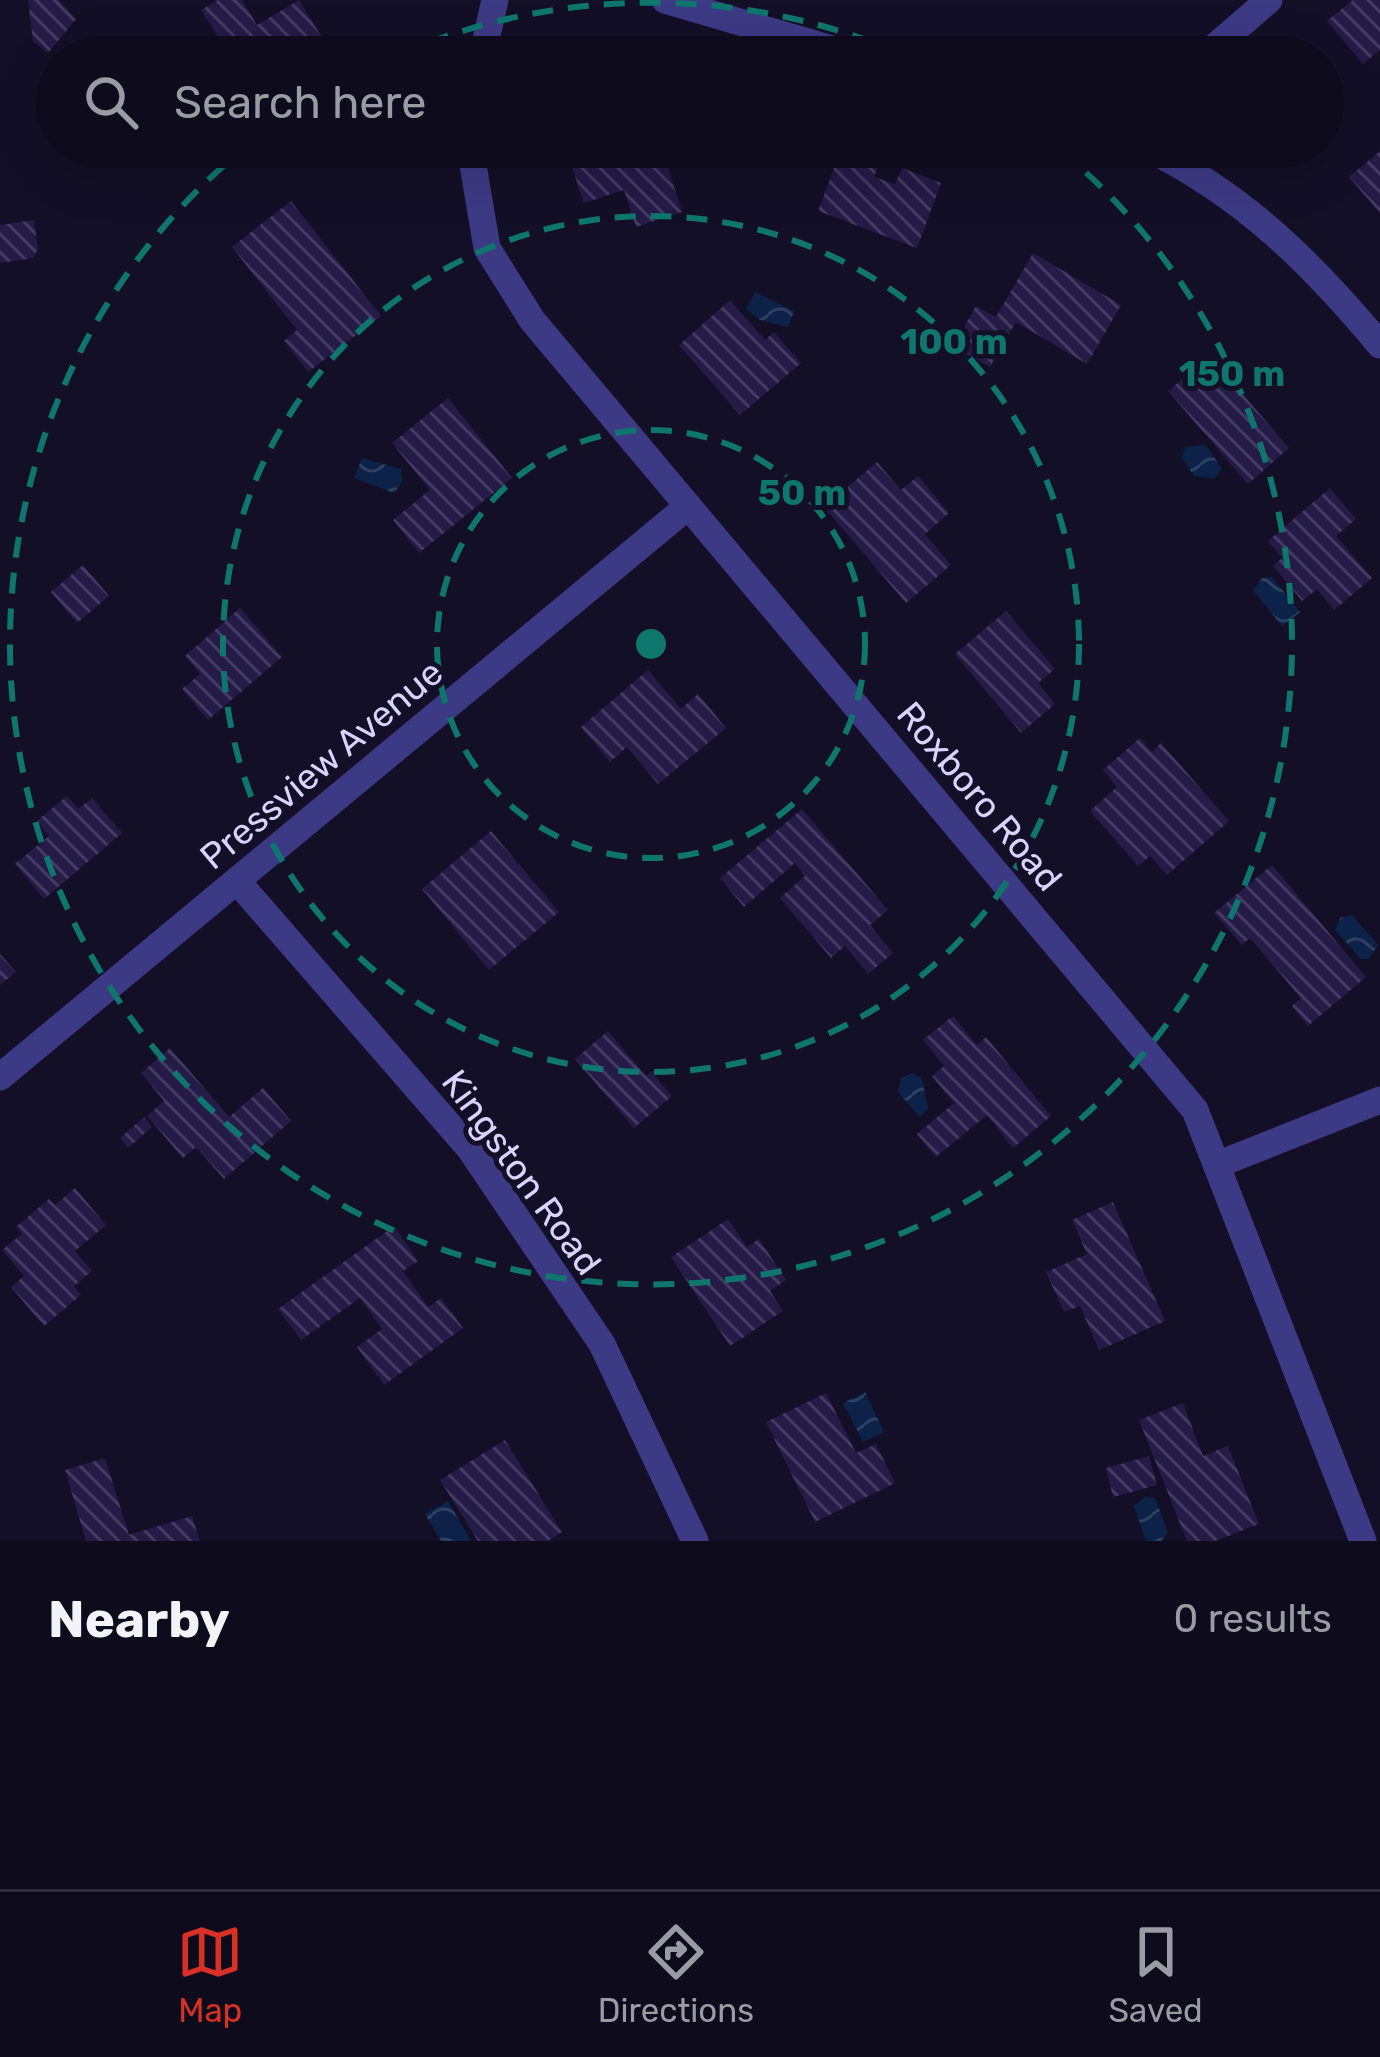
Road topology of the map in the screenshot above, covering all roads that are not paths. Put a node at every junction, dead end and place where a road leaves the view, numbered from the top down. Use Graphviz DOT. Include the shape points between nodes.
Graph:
graph roads {
  1 [pos="495,0"];
  2 [pos="665,0"];
  3 [pos="1269,0"];
  4 [pos="487,36"];
  5 [pos="788,36"];
  6 [pos="1227,36"];
  7 [pos="474,168"];
  8 [pos="1188,168"];
  9 [pos="1380,345"];
  10 [pos="687,507"];
  11 [pos="237,880"];
  12 [pos="0,1077"];
  13 [pos="1380,1100"];
  14 [pos="1219,1164"];
  15 [pos="695,1541"];
  16 [pos="1364,1541"];
  1 -- 4 [label="street"];
  2 -- 5 [label="street"];
  3 -- 6 [label="street"];
  7 -- 10 [label="street, Roxboro Road" via="487,248 532,320"];
  8 -- 9 [label="street" via="1268,222"];
  10 -- 11 [label="street, Pressview Avenue"];
  10 -- 14 [label="street, Roxboro Road" via="1168,1072 1196,1110"];
  11 -- 12 [label="street, Pressview Avenue"];
  11 -- 15 [label="street, Kingston Road" via="470,1149 602,1344"];
  13 -- 14 [label="street"];
  14 -- 16 [label="street, Roxboro Road"];
}
